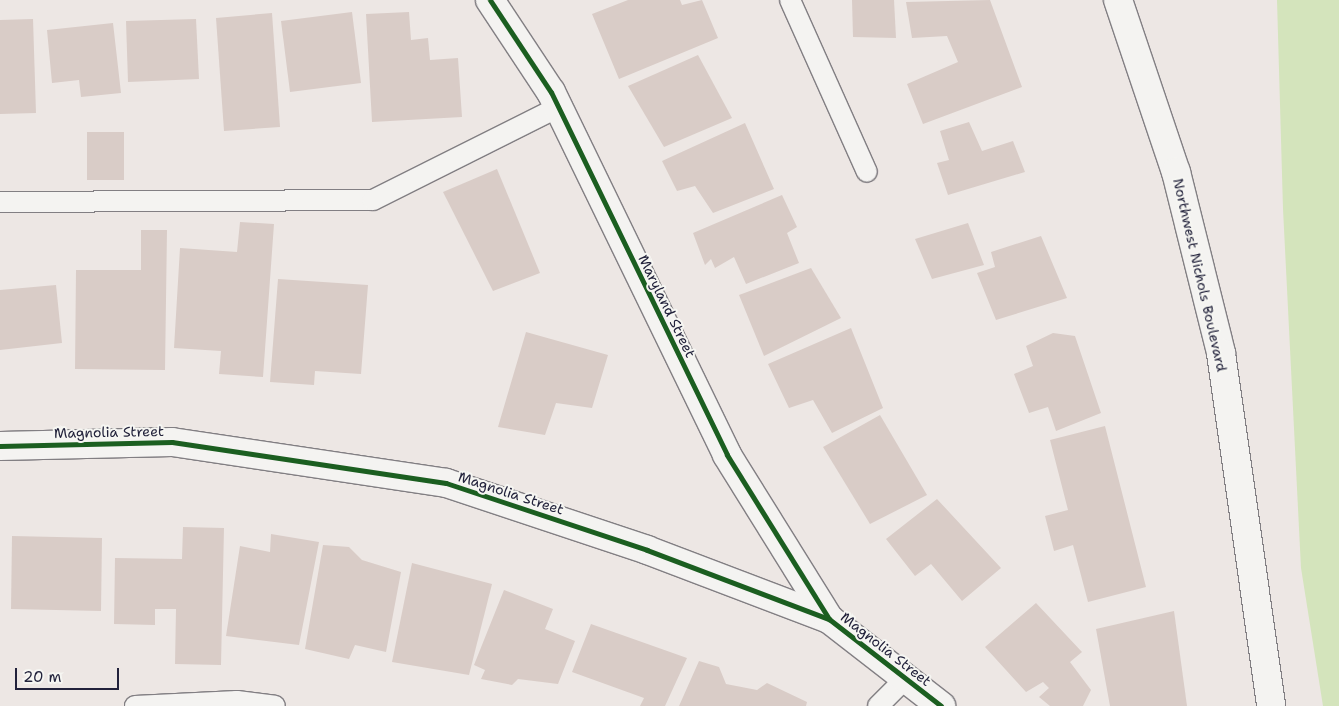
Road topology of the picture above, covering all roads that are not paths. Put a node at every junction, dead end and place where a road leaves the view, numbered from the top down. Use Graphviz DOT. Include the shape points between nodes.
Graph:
graph roads {
  1 [pos="490,0"];
  2 [pos="790,0"];
  3 [pos="1118,0"];
  4 [pos="558,107"];
  5 [pos="867,172"];
  6 [pos="0,202"];
  7 [pos="0,446"];
  8 [pos="829,619"];
  9 [pos="906,678"];
  10 [pos="135,706"];
  11 [pos="275,706"];
  12 [pos="878,706"];
  13 [pos="942,706"];
  14 [pos="1271,706"];
  1 -- 4 [label="street, Maryland Street"];
  2 -- 5 [label="lane"];
  3 -- 14 [label="street, Northwest Nichols Boulevard" via="1176,172 1221,353"];
  4 -- 6 [label="lane" via="373,200"];
  4 -- 8 [label="street, Maryland Street" via="727,455"];
  7 -- 8 [label="street, Magnolia Street" via="172,442 446,483 647,550"];
  8 -- 9 [label="street, Magnolia Street"];
  9 -- 12 [label="lane"];
  9 -- 13 [label="street, Magnolia Street"];
  10 -- 11 [label="lane" via="237,700"];
}
